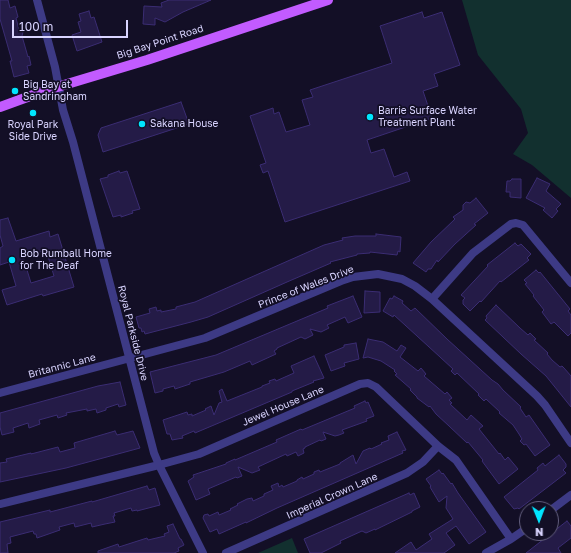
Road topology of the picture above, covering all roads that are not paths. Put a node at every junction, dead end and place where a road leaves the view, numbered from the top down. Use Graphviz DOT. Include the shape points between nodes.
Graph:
graph roads {
  1 [pos="37,0"];
  2 [pos="328,0"];
  3 [pos="59,86"];
  4 [pos="0,107"];
  5 [pos="571,283"];
  6 [pos="432,299"];
  7 [pos="130,358"];
  8 [pos="0,393"];
  9 [pos="571,444"];
  10 [pos="438,446"];
  11 [pos="159,465"];
  12 [pos="571,495"];
  13 [pos="0,504"];
  14 [pos="559,504"];
  15 [pos="519,534"];
  16 [pos="511,539"];
  17 [pos="203,553"];
  18 [pos="226,553"];
  19 [pos="486,553"];
  1 -- 3 [label="street, Royal Parkside Drive"];
  2 -- 3 [label="main road, Big Bay Point Road" via="147,60"];
  3 -- 4 [label="main road, Big Bay Point Road"];
  3 -- 7 [label="street, Royal Parkside Drive"];
  5 -- 6 [label="street" via="523,224 516,223 510,224 473,253"];
  6 -- 7 [label="street, Prince of Wales Drive" via="402,279 378,274 353,277 205,338"];
  6 -- 9 [label="street, Prince of Wales Drive" via="546,405"];
  7 -- 8 [label="street, Britannic Lane"];
  7 -- 11 [label="street, Royal Parkside Drive"];
  10 -- 11 [label="street, Jewel House Lane" via="376,386 368,383 360,384 199,454"];
  10 -- 16 [label="street, Jewel House Lane" via="456,460"];
  10 -- 18 [label="street, Imperial Crown Lane" via="420,465 407,473"];
  11 -- 13 [label="street, Jewel House Lane"];
  11 -- 17 [label="street, Royal Parkside Drive"];
  12 -- 14 [label="street"];
  15 -- 16 [label="street"];
  16 -- 19 [label="street"];
}
